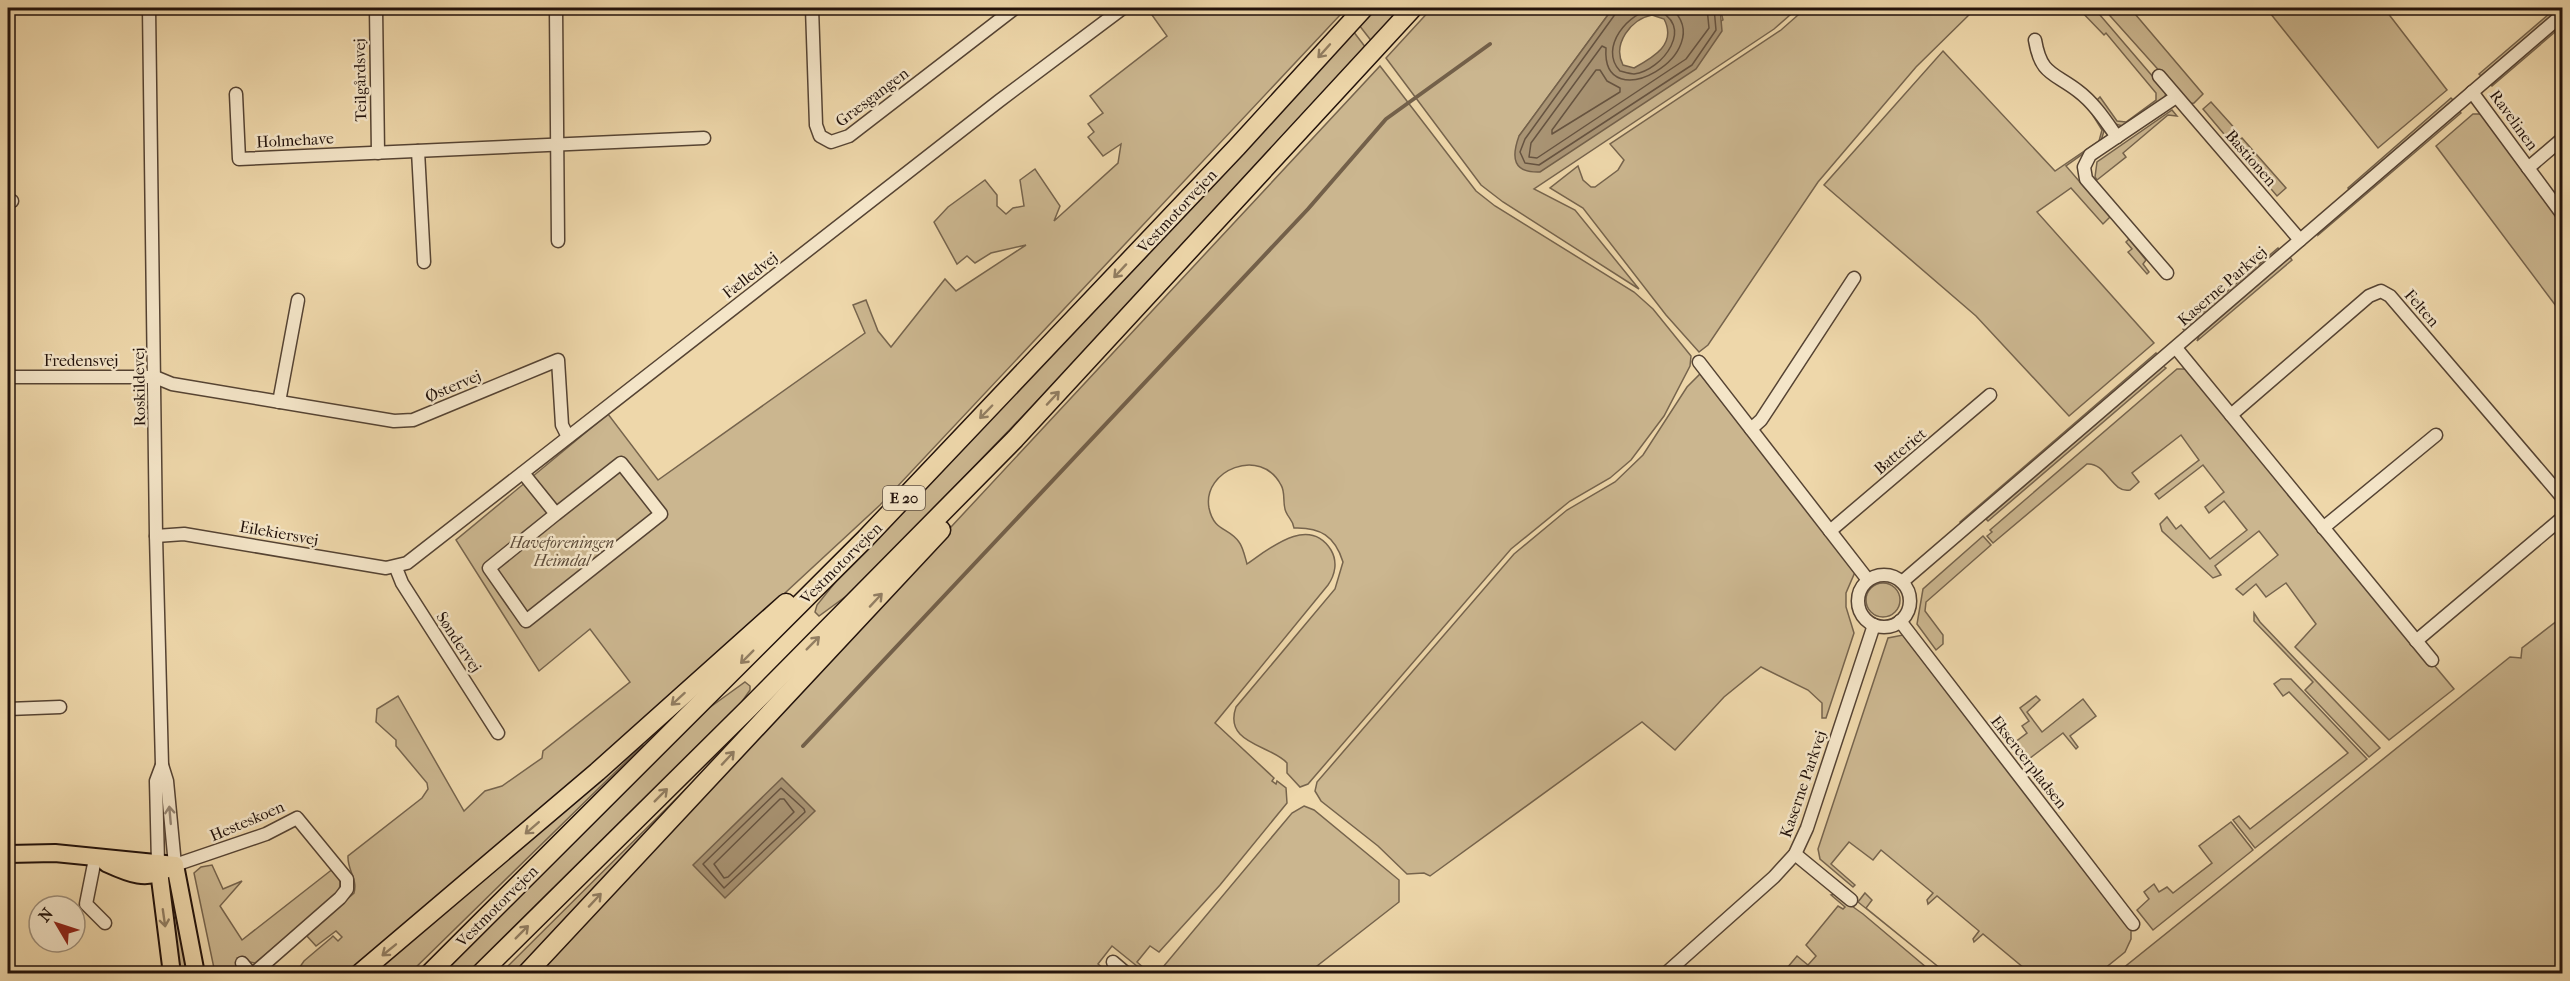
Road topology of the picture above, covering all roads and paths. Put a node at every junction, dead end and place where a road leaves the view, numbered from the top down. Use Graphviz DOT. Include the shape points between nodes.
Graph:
graph roads {
  1 [pos="148,8"];
  2 [pos="376,8"];
  3 [pos="556,8"];
  4 [pos="812,8"];
  5 [pos="1015,8"];
  6 [pos="1123,8"];
  7 [pos="1364,8"];
  8 [pos="1413,8"];
  9 [pos="2562,15"];
  10 [pos="2035,40"];
  11 [pos="2159,76"];
  12 [pos="2472,92"];
  13 [pos="236,94"];
  14 [pos="2176,97"];
  15 [pos="2117,137"];
  16 [pos="704,138"];
  17 [pos="2562,140"];
  18 [pos="558,145"];
  19 [pos="418,151"];
  20 [pos="378,153"];
  21 [pos="2528,168"];
  22 [pos="2562,214"];
  23 [pos="2300,240"];
  24 [pos="558,241"];
  25 [pos="424,262"];
  26 [pos="2167,273"];
  27 [pos="1854,278"];
  28 [pos="298,300"];
  29 [pos="2176,348"];
  30 [pos="1699,362"];
  31 [pos="8,377"];
  32 [pos="155,377"];
  33 [pos="1990,395"];
  34 [pos="279,402"];
  35 [pos="2231,415"];
  36 [pos="1751,429"];
  37 [pos="2436,435"];
  38 [pos="568,437"];
  39 [pos="1014,439"];
  40 [pos="523,473"];
  41 [pos="2562,497"];
  42 [pos="556,513"];
  43 [pos="2562,518"];
  44 [pos="2324,528"];
  45 [pos="1830,531"];
  46 [pos="156,536"];
  47 [pos="866,538"];
  48 [pos="396,568"];
  49 [pos="1868,580"];
  50 [pos="1902,582"];
  51 [pos="1900,621"];
  52 [pos="1874,625"];
  53 [pos="2416,641"];
  54 [pos="2432,660"];
  55 [pos="60,707"];
  56 [pos="8,709"];
  57 [pos="498,733"];
  58 [pos="162,765"];
  59 [pos="8,854"];
  60 [pos="1795,854"];
  61 [pos="95,859"];
  62 [pos="175,865"];
  63 [pos="158,868"];
  64 [pos="1851,900"];
  65 [pos="105,922"];
  66 [pos="2133,924"];
  67 [pos="1113,962"];
  68 [pos="242,963"];
  69 [pos="172,974"];
  70 [pos="196,974"];
  71 [pos="252,974"];
  72 [pos="359,974"];
  73 [pos="429,974"];
  74 [pos="480,974"];
  75 [pos="526,974"];
  76 [pos="1127,974"];
  77 [pos="1665,974"];
  1 -- 32 [label="street, Roskildevej"];
  2 -- 20 [label="street, Teilgårdsvej"];
  3 -- 18 [label="street"];
  4 -- 5 [label="street, Græsgangen" via="816,125 820,136 831,142 849,136"];
  6 -- 38 [label="street, Fælledvej"];
  7 -- 47 [label="highway, Vestmotorvejen / E 20, one-way"];
  39 -- 8 [label="highway, E 20, one-way"];
  9 -- 12 [label="street, Kaserne Parkvej"];
  10 -- 15 [label="street" via="2046,70 2097,108"];
  11 -- 14 [label="street, Bastionen"];
  12 -- 21 [label="street, Ravelinen"];
  12 -- 23 [label="street, Kaserne Parkvej"];
  13 -- 20 [label="street, Holmehave" via="239,159"];
  14 -- 15 [label="street"];
  14 -- 23 [label="street, Bastionen"];
  15 -- 26 [label="street" via="2090,155 2084,167 2086,179"];
  16 -- 18 [label="street, Holmehave"];
  17 -- 21 [label="street, Ravelinen"];
  18 -- 19 [label="street, Holmehave"];
  18 -- 24 [label="street"];
  19 -- 20 [label="street, Holmehave"];
  19 -- 25 [label="street"];
  21 -- 22 [label="street, Ravelinen"];
  23 -- 29 [label="street, Kaserne Parkvej"];
  27 -- 36 [label="street" via="1761,420"];
  28 -- 34 [label="street"];
  29 -- 35 [label="street"];
  29 -- 50 [label="street, Kaserne Parkvej"];
  30 -- 36 [label="street"];
  31 -- 32 [label="street, Fredensvej"];
  32 -- 34 [label="street, Østervej" via="172,384"];
  32 -- 46 [label="street, Roskildevej"];
  33 -- 45 [label="street, Batteriet"];
  34 -- 38 [label="street, Østervej" via="394,421 414,420 558,360 561,425"];
  35 -- 41 [label="street, Felten" via="2369,296 2381,291 2390,296"];
  35 -- 44 [label="street"];
  36 -- 45 [label="street"];
  37 -- 44 [label="street"];
  38 -- 40 [label="street, Fælledvej"];
  74 -- 39 [label="highway, E 20, one-way"];
  75 -- 39 [label="highway, one-way" via="987,482"];
  40 -- 42 [label="street"];
  40 -- 48 [label="street, Fælledvej" via="417,557"];
  42 -- 42 [label="street" via="489,568 526,621 661,514 621,464"];
  43 -- 53 [label="street"];
  44 -- 53 [label="street"];
  45 -- 49 [label="street"];
  46 -- 48 [label="street, Eilekiersvej" via="184,534"];
  46 -- 58 [label="street, Roskildevej"];
  47 -- 72 [label="highway, one-way" via="773,614 588,780"];
  47 -- 73 [label="highway, Vestmotorvejen / E 20, one-way"];
  48 -- 57 [label="street, Søndervej" via="402,584"];
  49 -- 50 [label="street" via="1889,575"];
  49 -- 52 [label="street" via="1858,600 1862,615"];
  50 -- 51 [label="street" via="1909,606"];
  51 -- 52 [label="street" via="1883,627"];
  51 -- 66 [label="street, Eksercerpladsen"];
  52 -- 60 [label="street, Kaserne Parkvej"];
  53 -- 54 [label="street"];
  55 -- 56 [label="street"];
  62 -- 58 [label="street, Roskildevej, one-way"];
  58 -- 63 [label="street, Roskildevej" via="156,781"];
  59 -- 61 [label="main road" via="55,853"];
  60 -- 64 [label="street"];
  60 -- 77 [label="street, Kaserne Parkvej" via="1774,878"];
  61 -- 63 [label="main road" via="135,876"];
  61 -- 65 [label="street" via="86,904"];
  62 -- 63 [label="main road"];
  62 -- 70 [label="main road"];
  62 -- 71 [label="street, Hesteskoen" via="266,834 297,818 345,872 348,883 340,898"];
  63 -- 69 [label="main road, one-way"];
  67 -- 76 [label="street"];
  68 -- 71 [label="street, Hesteskoen"];
}
